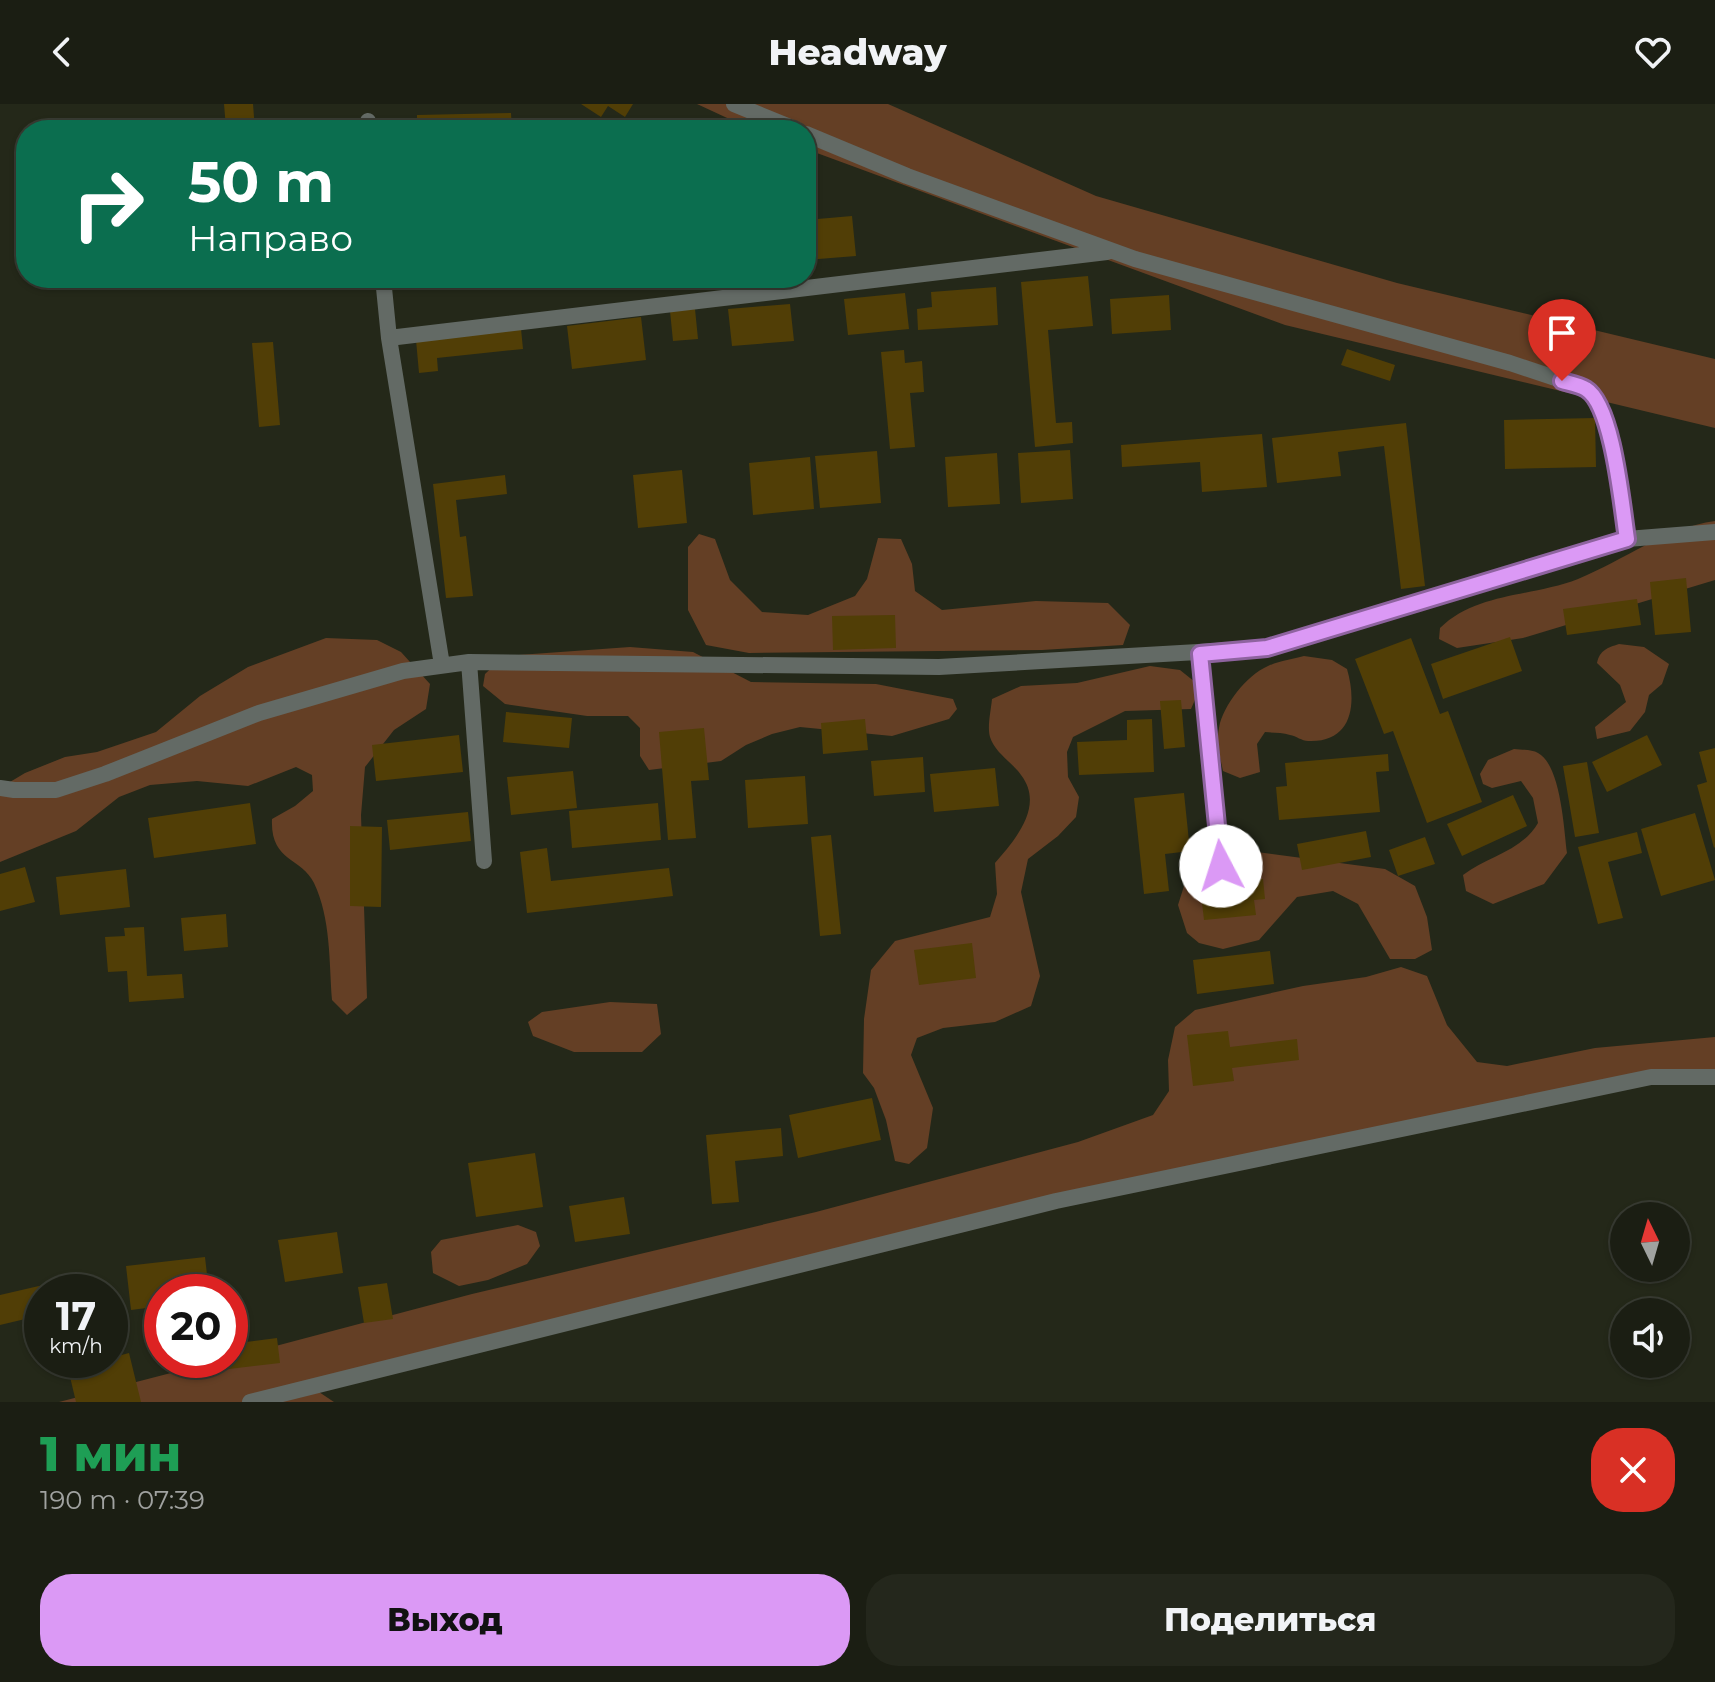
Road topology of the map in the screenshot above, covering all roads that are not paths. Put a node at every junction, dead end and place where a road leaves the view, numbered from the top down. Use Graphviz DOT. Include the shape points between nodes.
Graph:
graph roads {
  1 [pos="734,104"];
  2 [pos="773,120"];
  3 [pos="816,138"];
  4 [pos="1113,252"];
  5 [pos="816,287"];
  6 [pos="384,288"];
  7 [pos="810,288"];
  8 [pos="389,338"];
  9 [pos="1715,532"];
  10 [pos="1627,539"];
  11 [pos="1200,654"];
  12 [pos="469,662"];
  13 [pos="442,665"];
  14 [pos="0,788"];
  15 [pos="484,861"];
  16 [pos="1221,866"];
  17 [pos="1715,1077"];
  18 [pos="250,1402"];
  1 -- 2 [label="lane"];
  3 -- 4 [label="lane"];
  4 -- 5 [label="lane"];
  4 -- 10 [label="lane" via="1588,389 1605,416"];
  6 -- 8 [label="lane"];
  7 -- 8 [label="lane"];
  8 -- 13 [label="lane"];
  9 -- 10 [label="lane"];
  10 -- 11 [label="lane" via="1267,648"];
  11 -- 12 [label="lane" via="939,667"];
  11 -- 16 [label="lane"];
  12 -- 13 [label="lane"];
  12 -- 15 [label="lane"];
  13 -- 14 [label="lane" via="403,671 259,713 56,790"];
  17 -- 18 [label="lane" via="1651,1077 1056,1201"];
}
